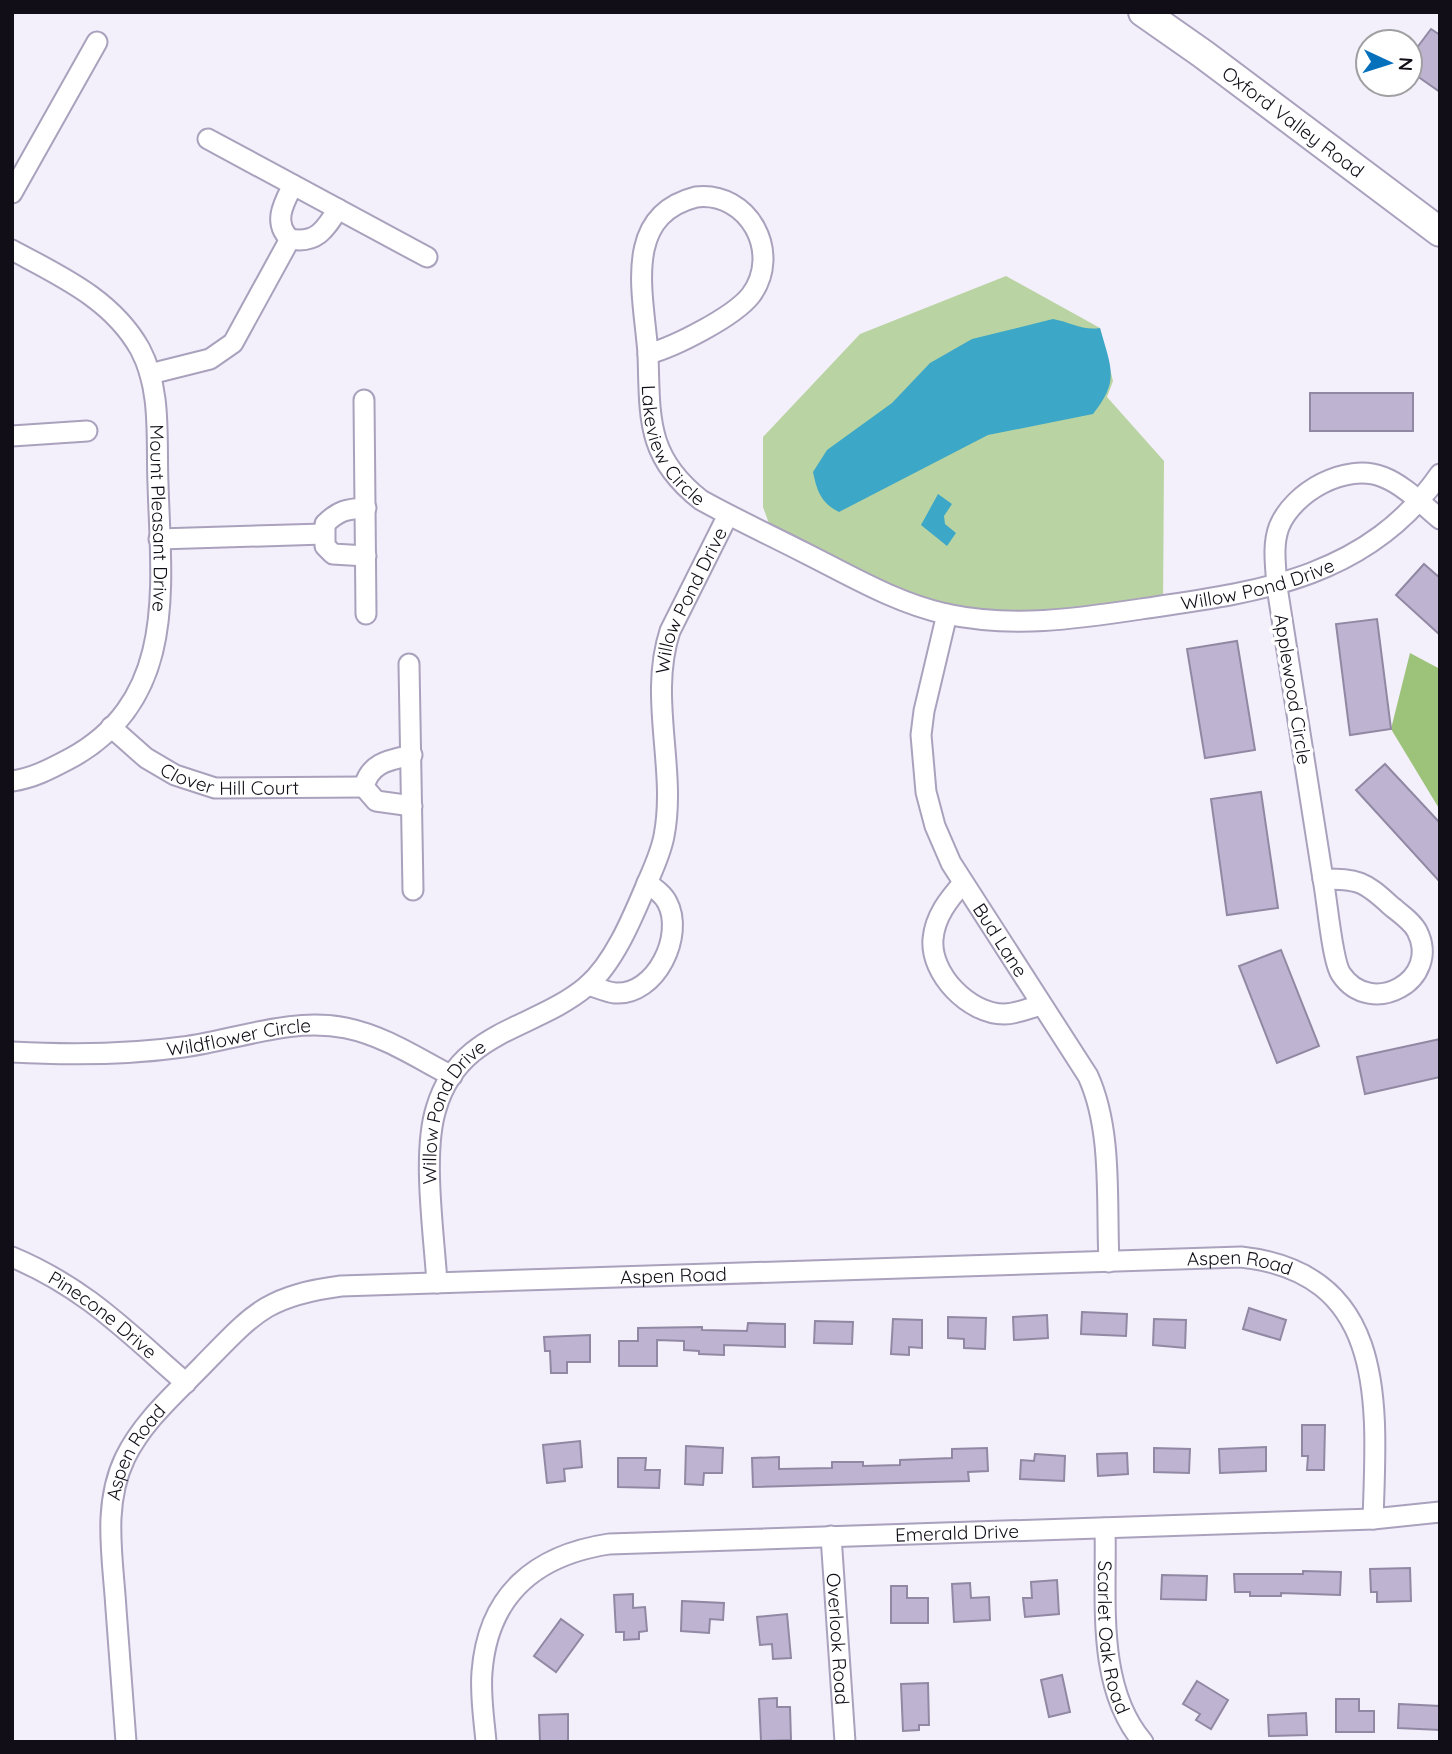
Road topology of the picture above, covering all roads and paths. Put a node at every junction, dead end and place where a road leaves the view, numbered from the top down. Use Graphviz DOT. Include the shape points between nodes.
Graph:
graph roads {
  1 [pos="1143,12"];
  2 [pos="97,42"];
  3 [pos="208,139"];
  4 [pos="293,185"];
  5 [pos="12,193"];
  6 [pos="338,209"];
  7 [pos="1440,232"];
  8 [pos="289,239"];
  9 [pos="12,250"];
  10 [pos="428,257"];
  11 [pos="648,354"];
  12 [pos="149,374"];
  13 [pos="363,400"];
  14 [pos="87,431"];
  15 [pos="12,436"];
  16 [pos="1440,474"];
  17 [pos="1419,501"];
  18 [pos="366,508"];
  19 [pos="728,515"];
  20 [pos="1440,519"];
  21 [pos="324,534"];
  22 [pos="159,539"];
  23 [pos="366,556"];
  24 [pos="1277,587"];
  25 [pos="366,614"];
  26 [pos="947,614"];
  27 [pos="409,664"];
  28 [pos="111,727"];
  29 [pos="412,755"];
  30 [pos="12,781"];
  31 [pos="364,787"];
  32 [pos="412,807"];
  33 [pos="1323,879"];
  34 [pos="647,883"];
  35 [pos="963,883"];
  36 [pos="413,890"];
  37 [pos="588,985"];
  38 [pos="1041,1005"];
  39 [pos="12,1052"];
  40 [pos="452,1076"];
  41 [pos="12,1257"];
  42 [pos="1109,1262"];
  43 [pos="437,1283"];
  44 [pos="186,1383"];
  45 [pos="1440,1512"];
  46 [pos="1373,1519"];
  47 [pos="1105,1528"];
  48 [pos="831,1536"];
  49 [pos="126,1742"];
  50 [pos="486,1742"];
  51 [pos="845,1742"];
  52 [pos="1143,1742"];
  1 -- 7 [label="main road, Oxford Valley Road"];
  2 -- 5 [label="street"];
  3 -- 4 [label="street"];
  4 -- 6 [label="street"];
  4 -- 8 [label="street" via="280,213"];
  6 -- 8 [label="street" via="317,237"];
  6 -- 10 [label="street"];
  8 -- 12 [label="street" via="233,343 210,359"];
  9 -- 12 [label="street, Mount Pleasant Drive" via="83,289 115,315 140,349"];
  11 -- 11 [label="street, Lakeview Circle" via="642,257 651,227 680,201 703,197 731,204 751,221 762,245 758,283 742,304 672,347"];
  11 -- 19 [label="street, Lakeview Circle" via="650,422 659,452 682,485"];
  12 -- 22 [label="street, Mount Pleasant Drive" via="156,418"];
  13 -- 18 [label="street"];
  14 -- 15 [label="street"];
  16 -- 17 [label="street, Willow Pond Drive"];
  17 -- 20 [label="street, Applewood Circle"];
  17 -- 24 [label="street, Willow Pond Drive" via="1349,557"];
  17 -- 24 [label="street, Applewood Circle" via="1384,477 1367,473 1345,474 1306,494 1279,527 1274,545"];
  18 -- 21 [label="street" via="336,513 325,524"];
  18 -- 23 [label="street"];
  19 -- 26 [label="street, Willow Pond Drive" via="881,591"];
  19 -- 34 [label="street, Willow Pond Drive" via="664,650 667,811 661,849"];
  21 -- 22 [label="street"];
  21 -- 23 [label="street" via="325,546 333,554"];
  22 -- 28 [label="street, Mount Pleasant Drive" via="162,596 156,643 139,688"];
  23 -- 25 [label="street"];
  24 -- 26 [label="street, Willow Pond Drive" via="1066,620 1001,623"];
  24 -- 33 [label="street, Applewood Circle"];
  26 -- 35 [label="street, Bud Lane" via="924,711 922,764 935,826"];
  27 -- 29 [label="street"];
  28 -- 30 [label="street, Mount Pleasant Drive" via="45,772"];
  28 -- 31 [label="street, Clover Hill Court" via="146,758 175,775 215,788"];
  29 -- 31 [label="street" via="380,763"];
  29 -- 32 [label="street"];
  31 -- 32 [label="street" via="376,801"];
  32 -- 36 [label="street"];
  33 -- 33 [label="street, Applewood Circle" via="1339,972 1360,992 1374,995 1401,989 1416,975 1422,958 1416,929 1366,883"];
  34 -- 37 [label="street, Willow Pond Drive" via="615,947"];
  34 -- 37 [label="street" via="668,903 672,917 666,956 646,980 627,990 615,993"];
  35 -- 38 [label="street, Bud Lane"];
  35 -- 38 [label="street" via="936,923 933,950 939,968 963,997 980,1008 1004,1014"];
  37 -- 40 [label="street, Willow Pond Drive" via="476,1047"];
  38 -- 42 [label="street, Bud Lane" via="1097,1096 1103,1130"];
  39 -- 40 [label="street, Wildflower Circle" via="121,1053 184,1047 289,1026 323,1025 377,1036"];
  40 -- 43 [label="street, Willow Pond Drive" via="435,1110 432,1131"];
  41 -- 44 [label="street, Pinecone Drive" via="68,1284 102,1308"];
  42 -- 43 [label="street, Aspen Road"];
  42 -- 46 [label="street, Aspen Road" via="1265,1260 1302,1273 1335,1297 1350,1315 1368,1358"];
  43 -- 44 [label="street, Aspen Road" via="341,1286 292,1294 245,1322"];
  44 -- 49 [label="street, Aspen Road" via="137,1437 112,1498"];
  45 -- 46 [label="street, Emerald Drive"];
  46 -- 47 [label="street, Emerald Drive"];
  47 -- 48 [label="street, Emerald Drive"];
  47 -- 52 [label="street, Scarlet Oak Road" via="1113,1686 1132,1730"];
  48 -- 50 [label="street, Emerald Drive" via="610,1544 581,1548 544,1564 525,1578 499,1610 485,1650"];
  48 -- 51 [label="street, Overlook Road"];
}
